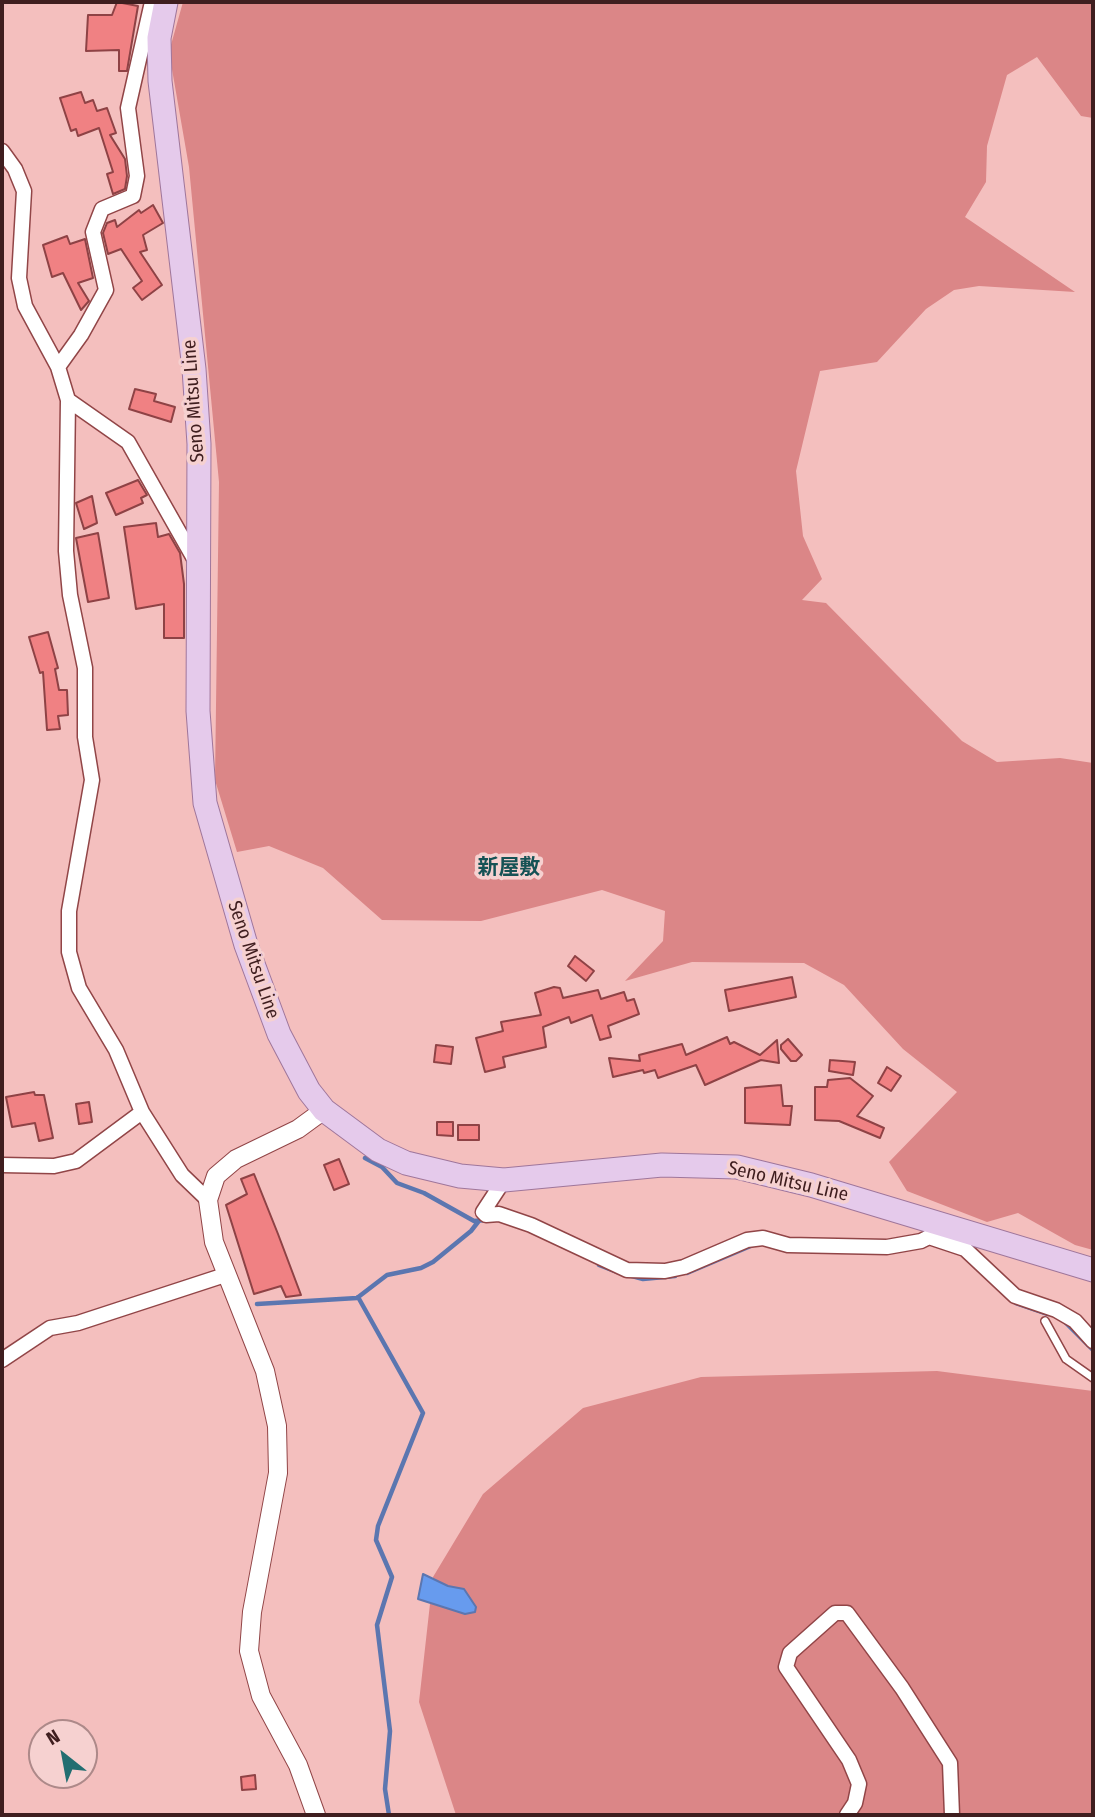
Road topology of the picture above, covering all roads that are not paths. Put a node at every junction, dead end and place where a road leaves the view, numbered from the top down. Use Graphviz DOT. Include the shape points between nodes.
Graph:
graph roads {
  1 [pos="152,2"];
  2 [pos="166,2"];
  3 [pos="2,151"];
  4 [pos="58,367"];
  5 [pos="68,400"];
  6 [pos="201,570"];
  7 [pos="324,1110"];
  8 [pos="142,1112"];
  9 [pos="2,1166"];
  10 [pos="504,1180"];
  11 [pos="208,1200"];
  12 [pos="934,1230"];
  13 [pos="1093,1270"];
  14 [pos="225,1275"];
  15 [pos="1046,1314"];
  16 [pos="1093,1341"];
  17 [pos="2,1360"];
  18 [pos="1093,1378"];
  19 [pos="316,1815"];
  20 [pos="847,1815"];
  21 [pos="952,1815"];
  1 -- 4 [label="street" via="128,108 137,176 133,196 102,209 93,232 106,290"];
  2 -- 6 [label="main road, Seno Mitsu Line" via="159,38 160,81 194,369"];
  3 -- 4 [label="street" via="24,191 19,278 25,306"];
  4 -- 5 [label="street"];
  5 -- 6 [label="street" via="128,442"];
  5 -- 8 [label="street" via="66,551 85,668 85,737 92,780 69,911 69,951 79,988 116,1050"];
  6 -- 7 [label="main road, Seno Mitsu Line" via="198,711 205,803 246,945 279,1034"];
  7 -- 10 [label="main road, Seno Mitsu Line" via="378,1150 406,1163 460,1176"];
  7 -- 11 [label="street" via="298,1129 236,1159 216,1176"];
  8 -- 9 [label="street" via="76,1161 54,1166"];
  8 -- 11 [label="street" via="182,1175"];
  10 -- 12 [label="main road, Seno Mitsu Line" via="662,1165 737,1167"];
  10 -- 12 [label="street" via="483,1212 531,1225 627,1270 684,1268 747,1240 887,1247 921,1241"];
  11 -- 14 [label="street"];
  12 -- 13 [label="main road, Seno Mitsu Line"];
  12 -- 15 [label="street" via="965,1250 1015,1296"];
  14 -- 17 [label="street" via="50,1328"];
  14 -- 19 [label="street" via="265,1371 277,1426 278,1473 249,1651 261,1696 298,1765"];
  15 -- 16 [label="street" via="1075,1321"];
  15 -- 18 [label="lane" via="1066,1359"];
  20 -- 21 [label="street" via="859,1784 849,1760 786,1667 790,1653 835,1613 847,1613 950,1763"];
}
